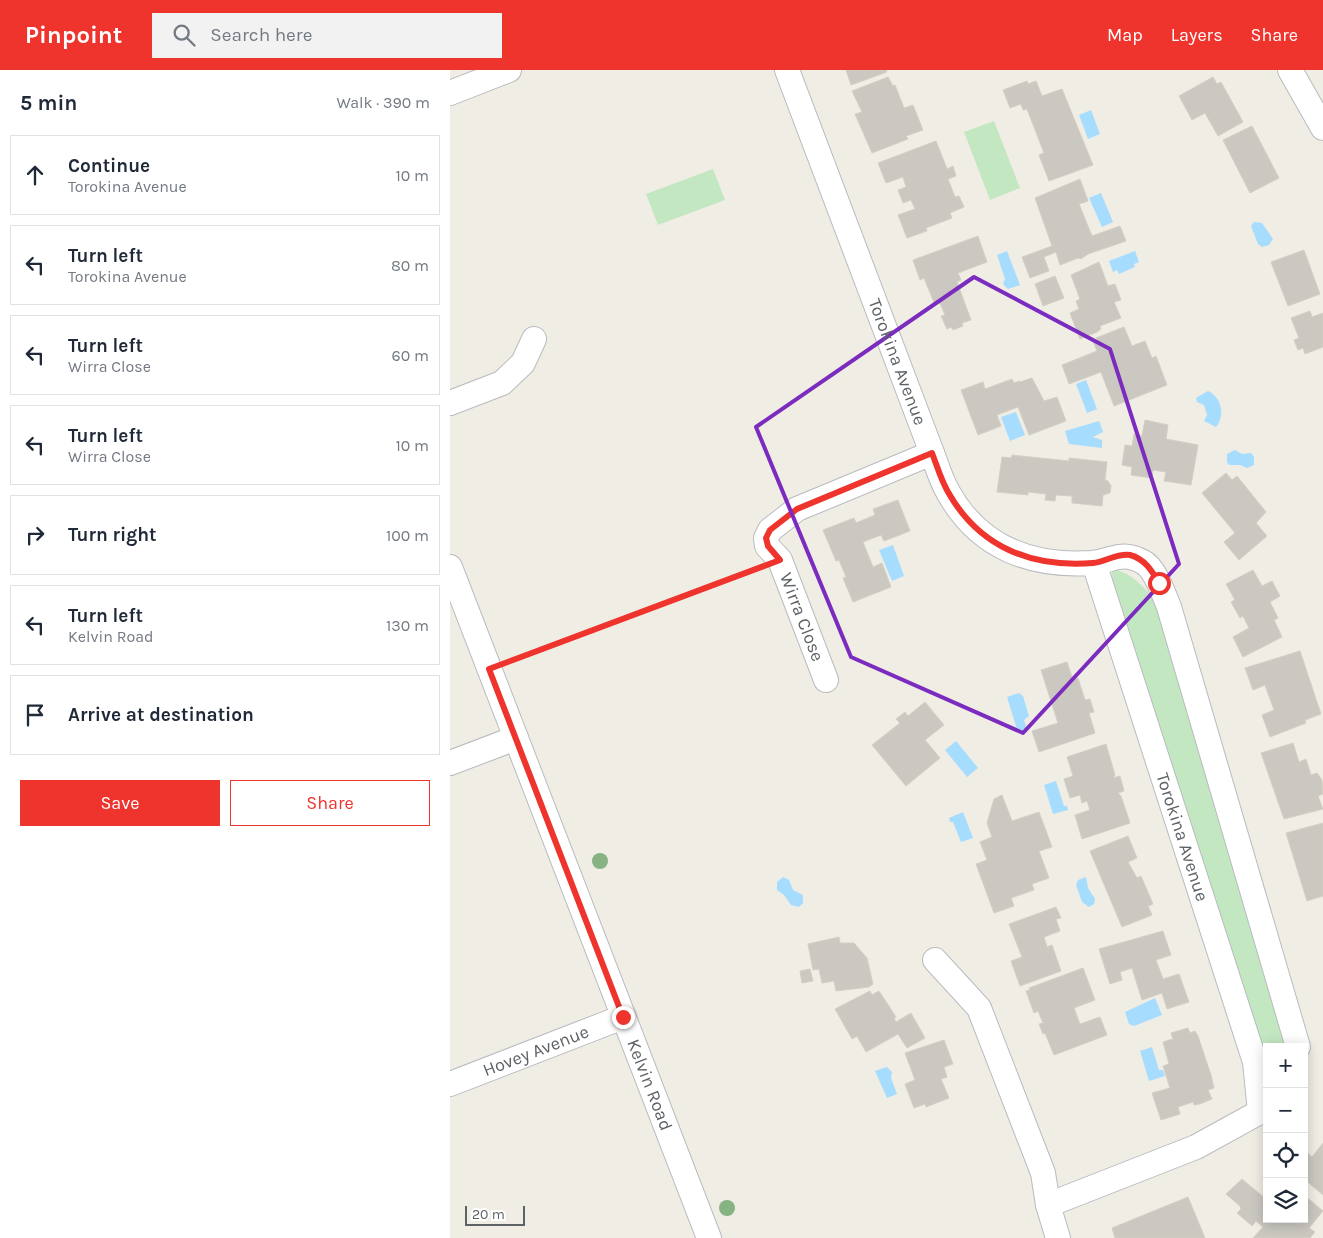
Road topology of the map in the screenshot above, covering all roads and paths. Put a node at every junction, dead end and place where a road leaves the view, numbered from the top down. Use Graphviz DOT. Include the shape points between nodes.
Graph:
graph roads {
  1 [pos="509,70"];
  2 [pos="788,70"];
  3 [pos="1290,70"];
  4 [pos="450,93"];
  5 [pos="1321,117"];
  6 [pos="534,339"];
  7 [pos="450,403"];
  8 [pos="932,453"];
  9 [pos="780,560"];
  10 [pos="1094,563"];
  11 [pos="450,567"];
  12 [pos="489,669"];
  13 [pos="826,680"];
  14 [pos="516,738"];
  15 [pos="450,763"];
  16 [pos="935,960"];
  17 [pos="623,1017"];
  18 [pos="1297,1043"];
  19 [pos="450,1084"];
  20 [pos="1263,1110"];
  21 [pos="1048,1205"];
  22 [pos="708,1238"];
  23 [pos="1058,1238"];
  1 -- 4 [label="street"];
  2 -- 8 [label="street, Torokina Avenue"];
  3 -- 5 [label="street"];
  6 -- 7 [label="street" via="523,363 502,383"];
  8 -- 9 [label="street, Wirra Close" via="797,509 770,530 766,538 768,546"];
  8 -- 10 [label="street, Torokina Avenue" via="947,491 962,514 1002,548 1025,558"];
  9 -- 12 [label="path"];
  9 -- 13 [label="street, Wirra Close"];
  10 -- 18 [label="street, Torokina Avenue" via="1130,555 1146,563 1159,583 1169,607"];
  10 -- 20 [label="street, Torokina Avenue" via="1255,1062"];
  11 -- 12 [label="street, Kelvin Road"];
  12 -- 14 [label="street, Kelvin Road"];
  14 -- 15 [label="street"];
  14 -- 17 [label="street, Kelvin Road"];
  16 -- 21 [label="street" via="979,1008 1043,1172"];
  17 -- 19 [label="street, Hovey Avenue"];
  17 -- 22 [label="street, Kelvin Road"];
  20 -- 21 [label="street, Torokina Avenue" via="1196,1147"];
  21 -- 23 [label="street"];
}
